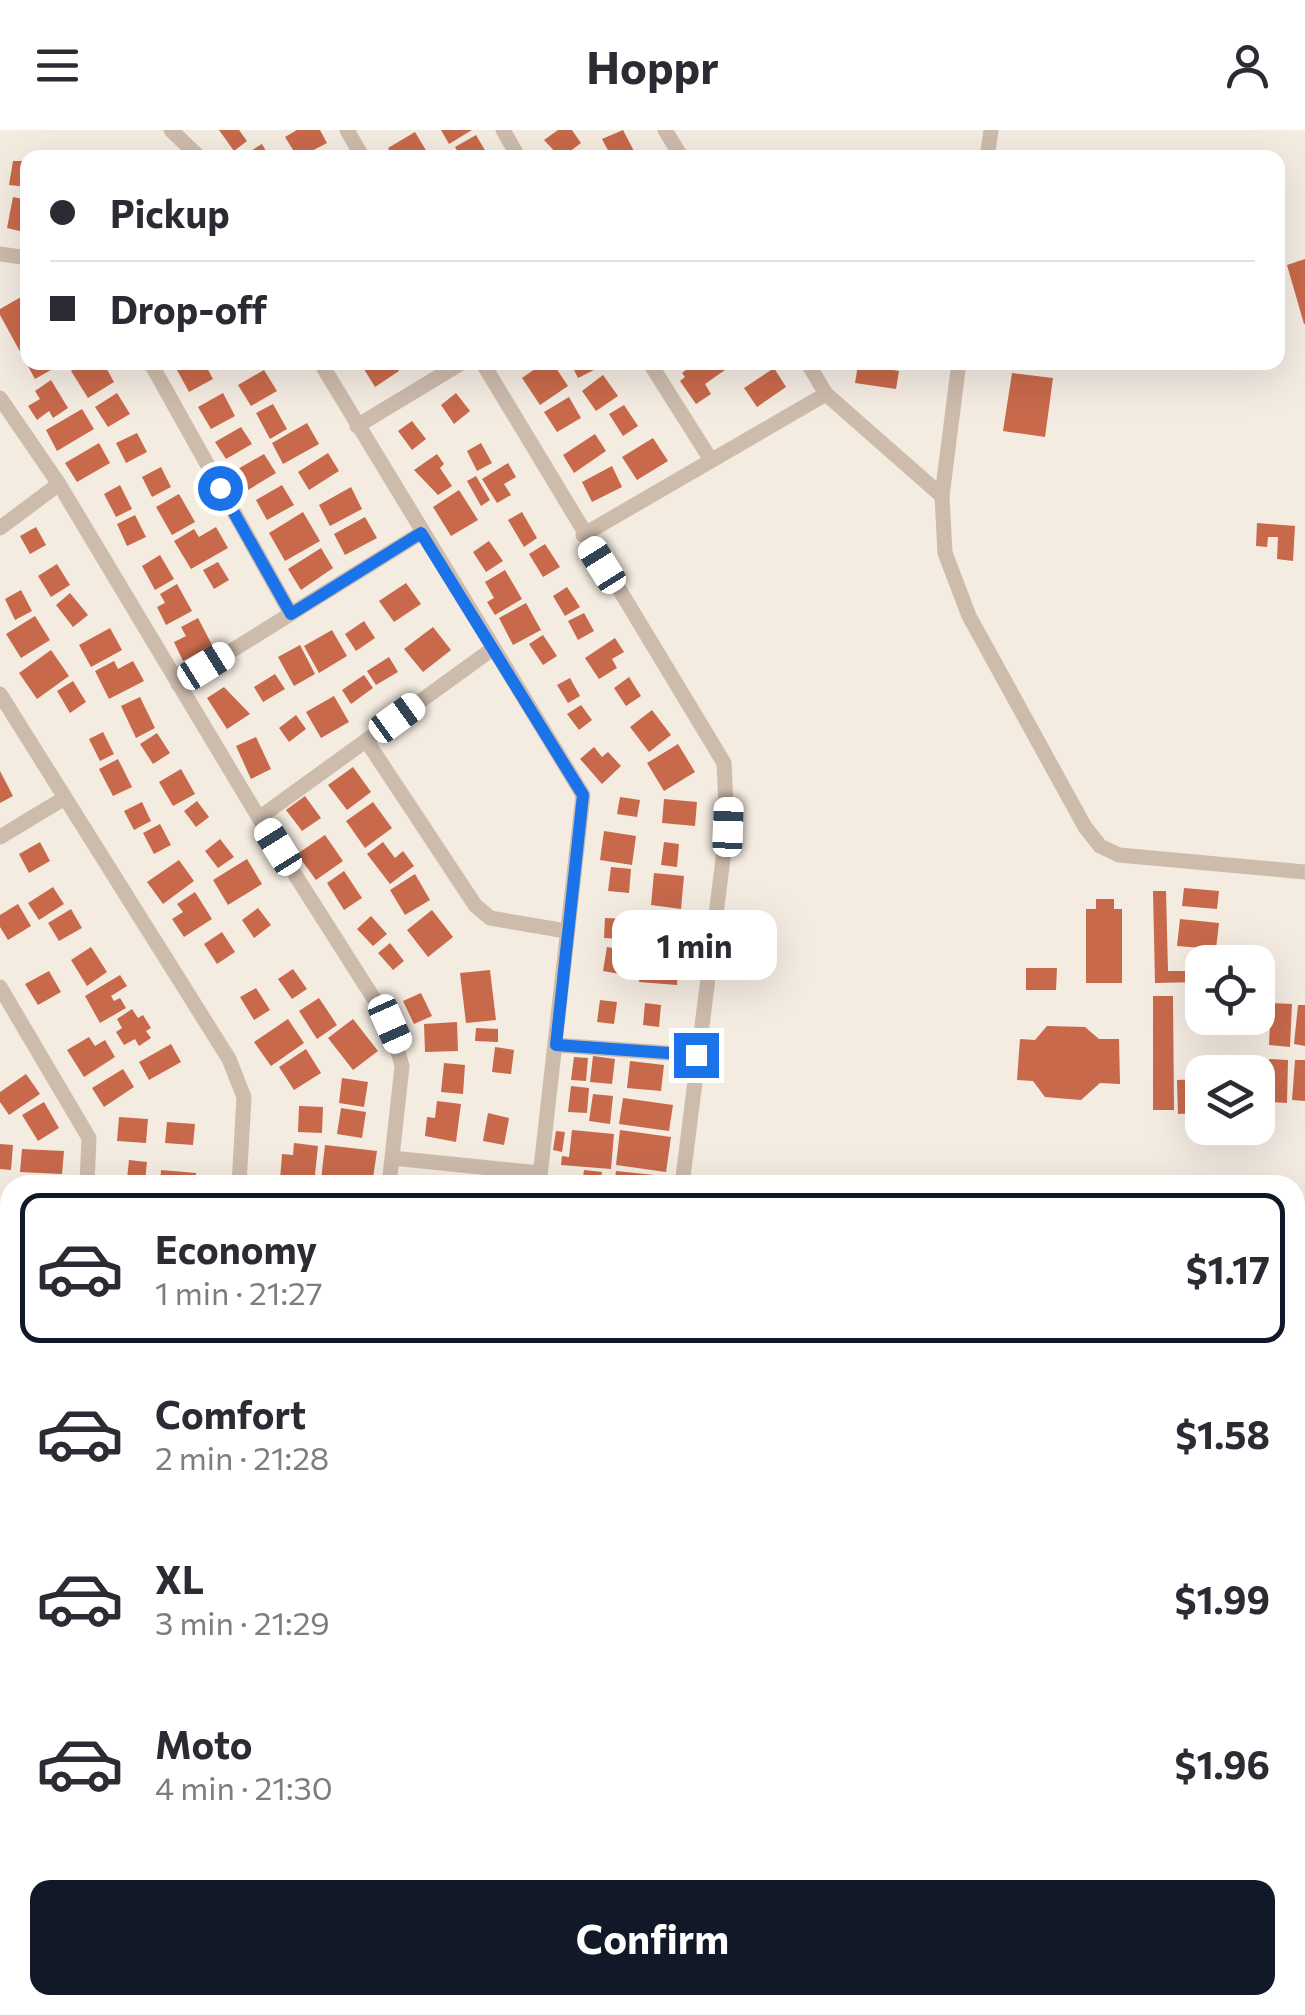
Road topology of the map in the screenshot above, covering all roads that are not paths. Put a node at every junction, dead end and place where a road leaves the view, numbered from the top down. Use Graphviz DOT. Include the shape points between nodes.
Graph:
graph roads {
  1 [pos="171,130"];
  2 [pos="192,150"];
  3 [pos="154,370"];
  4 [pos="325,370"];
  5 [pos="450,370"];
  6 [pos="487,370"];
  7 [pos="654,370"];
  8 [pos="812,370"];
  9 [pos="959,370"];
  10 [pos="826,394"];
  11 [pos="0,398"];
  12 [pos="357,426"];
  13 [pos="712,460"];
  14 [pos="58,484"];
  15 [pos="942,496"];
  16 [pos="0,528"];
  17 [pos="421,533"];
  18 [pos="583,535"];
  19 [pos="291,614"];
  20 [pos="492,650"];
  21 [pos="178,684"];
  22 [pos="0,694"];
  23 [pos="366,740"];
  24 [pos="64,799"];
  25 [pos="259,818"];
  26 [pos="0,837"];
  27 [pos="1305,872"];
  28 [pos="566,930"];
  29 [pos="0,987"];
  30 [pos="556,1045"];
  31 [pos="696,1055"];
  32 [pos="392,1158"];
  33 [pos="87,1175"];
  34 [pos="240,1175"];
  35 [pos="390,1175"];
  36 [pos="512,1175"];
  37 [pos="540,1175"];
  38 [pos="683,1175"];
  1 -- 2 [label="street"];
  3 -- 19 [label="street"];
  4 -- 12 [label="street"];
  5 -- 12 [label="street"];
  6 -- 18 [label="street"];
  7 -- 13 [label="street"];
  8 -- 10 [label="street"];
  9 -- 15 [label="street"];
  10 -- 13 [label="street"];
  10 -- 15 [label="street"];
  11 -- 14 [label="street"];
  12 -- 17 [label="street"];
  13 -- 18 [label="street"];
  14 -- 16 [label="street"];
  14 -- 21 [label="street"];
  15 -- 27 [label="street" via="945,553 969,616 1100,846 1118,855"];
  17 -- 19 [label="street"];
  17 -- 20 [label="street"];
  18 -- 31 [label="street" via="724,763 728,827"];
  19 -- 21 [label="street"];
  20 -- 23 [label="street"];
  20 -- 28 [label="street" via="583,795"];
  21 -- 25 [label="street"];
  22 -- 24 [label="street"];
  23 -- 25 [label="street"];
  23 -- 28 [label="street" via="475,905 490,918"];
  24 -- 26 [label="street"];
  24 -- 34 [label="street" via="229,1058 244,1097"];
  25 -- 32 [label="street" via="399,1044"];
  28 -- 30 [label="street"];
  29 -- 33 [label="street" via="89,1138"];
  30 -- 31 [label="street"];
  30 -- 37 [label="street"];
  31 -- 38 [label="street"];
  32 -- 35 [label="street"];
  32 -- 36 [label="street"];
}
